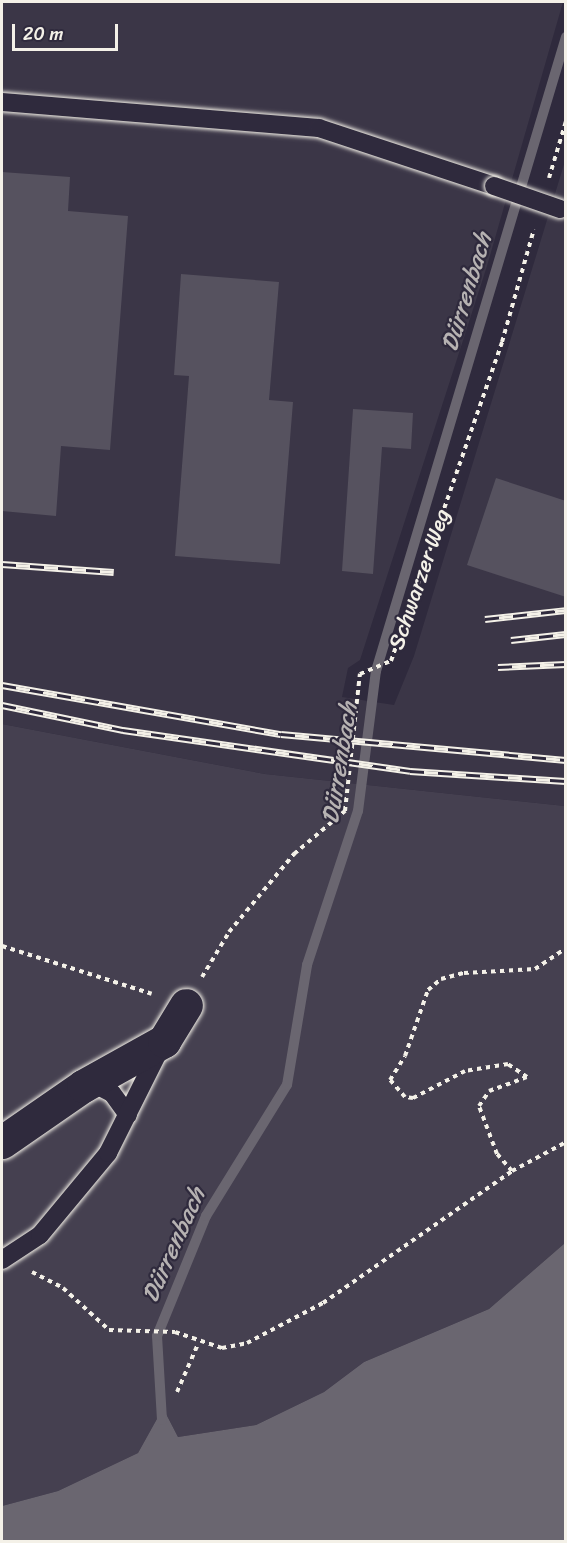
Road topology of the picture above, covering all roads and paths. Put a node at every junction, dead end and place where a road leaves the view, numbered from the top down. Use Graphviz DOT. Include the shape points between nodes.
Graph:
graph roads {
  1 [pos="2,102"];
  2 [pos="566,121"];
  3 [pos="546,187"];
  4 [pos="560,210"];
  5 [pos="537,220"];
  6 [pos="2,946"];
  7 [pos="566,948"];
  8 [pos="186,1005"];
  9 [pos="164,1041"];
  10 [pos="83,1086"];
  11 [pos="129,1115"];
  12 [pos="2,1142"];
  13 [pos="566,1142"];
  14 [pos="512,1171"];
  15 [pos="3,1259"];
  16 [pos="27,1270"];
  17 [pos="198,1344"];
  18 [pos="177,1392"];
  1 -- 4 [label="lane, bridge" via="319,128"];
  2 -- 3 [label="path"];
  5 -- 8 [label="path, Schwarzer Weg" via="502,342 391,661 360,674 345,811 294,854 229,932"];
  6 -- 8 [label="path"];
  7 -- 14 [label="path" via="535,969 464,973 441,979 428,990 405,1056 390,1080 405,1097 413,1098 465,1071 508,1064 527,1077 489,1091 479,1106 497,1154"];
  8 -- 9 [label="street"];
  9 -- 10 [label="street"];
  9 -- 11 [label="lane"];
  10 -- 11 [label="lane" via="100,1087 112,1093"];
  10 -- 12 [label="street"];
  11 -- 15 [label="lane" via="108,1153 62,1212 40,1235"];
  13 -- 14 [label="path"];
  14 -- 17 [label="path" via="323,1303 247,1343 222,1348"];
  16 -- 17 [label="path" via="63,1288 90,1318 109,1330 154,1329"];
  17 -- 18 [label="path"];
}
